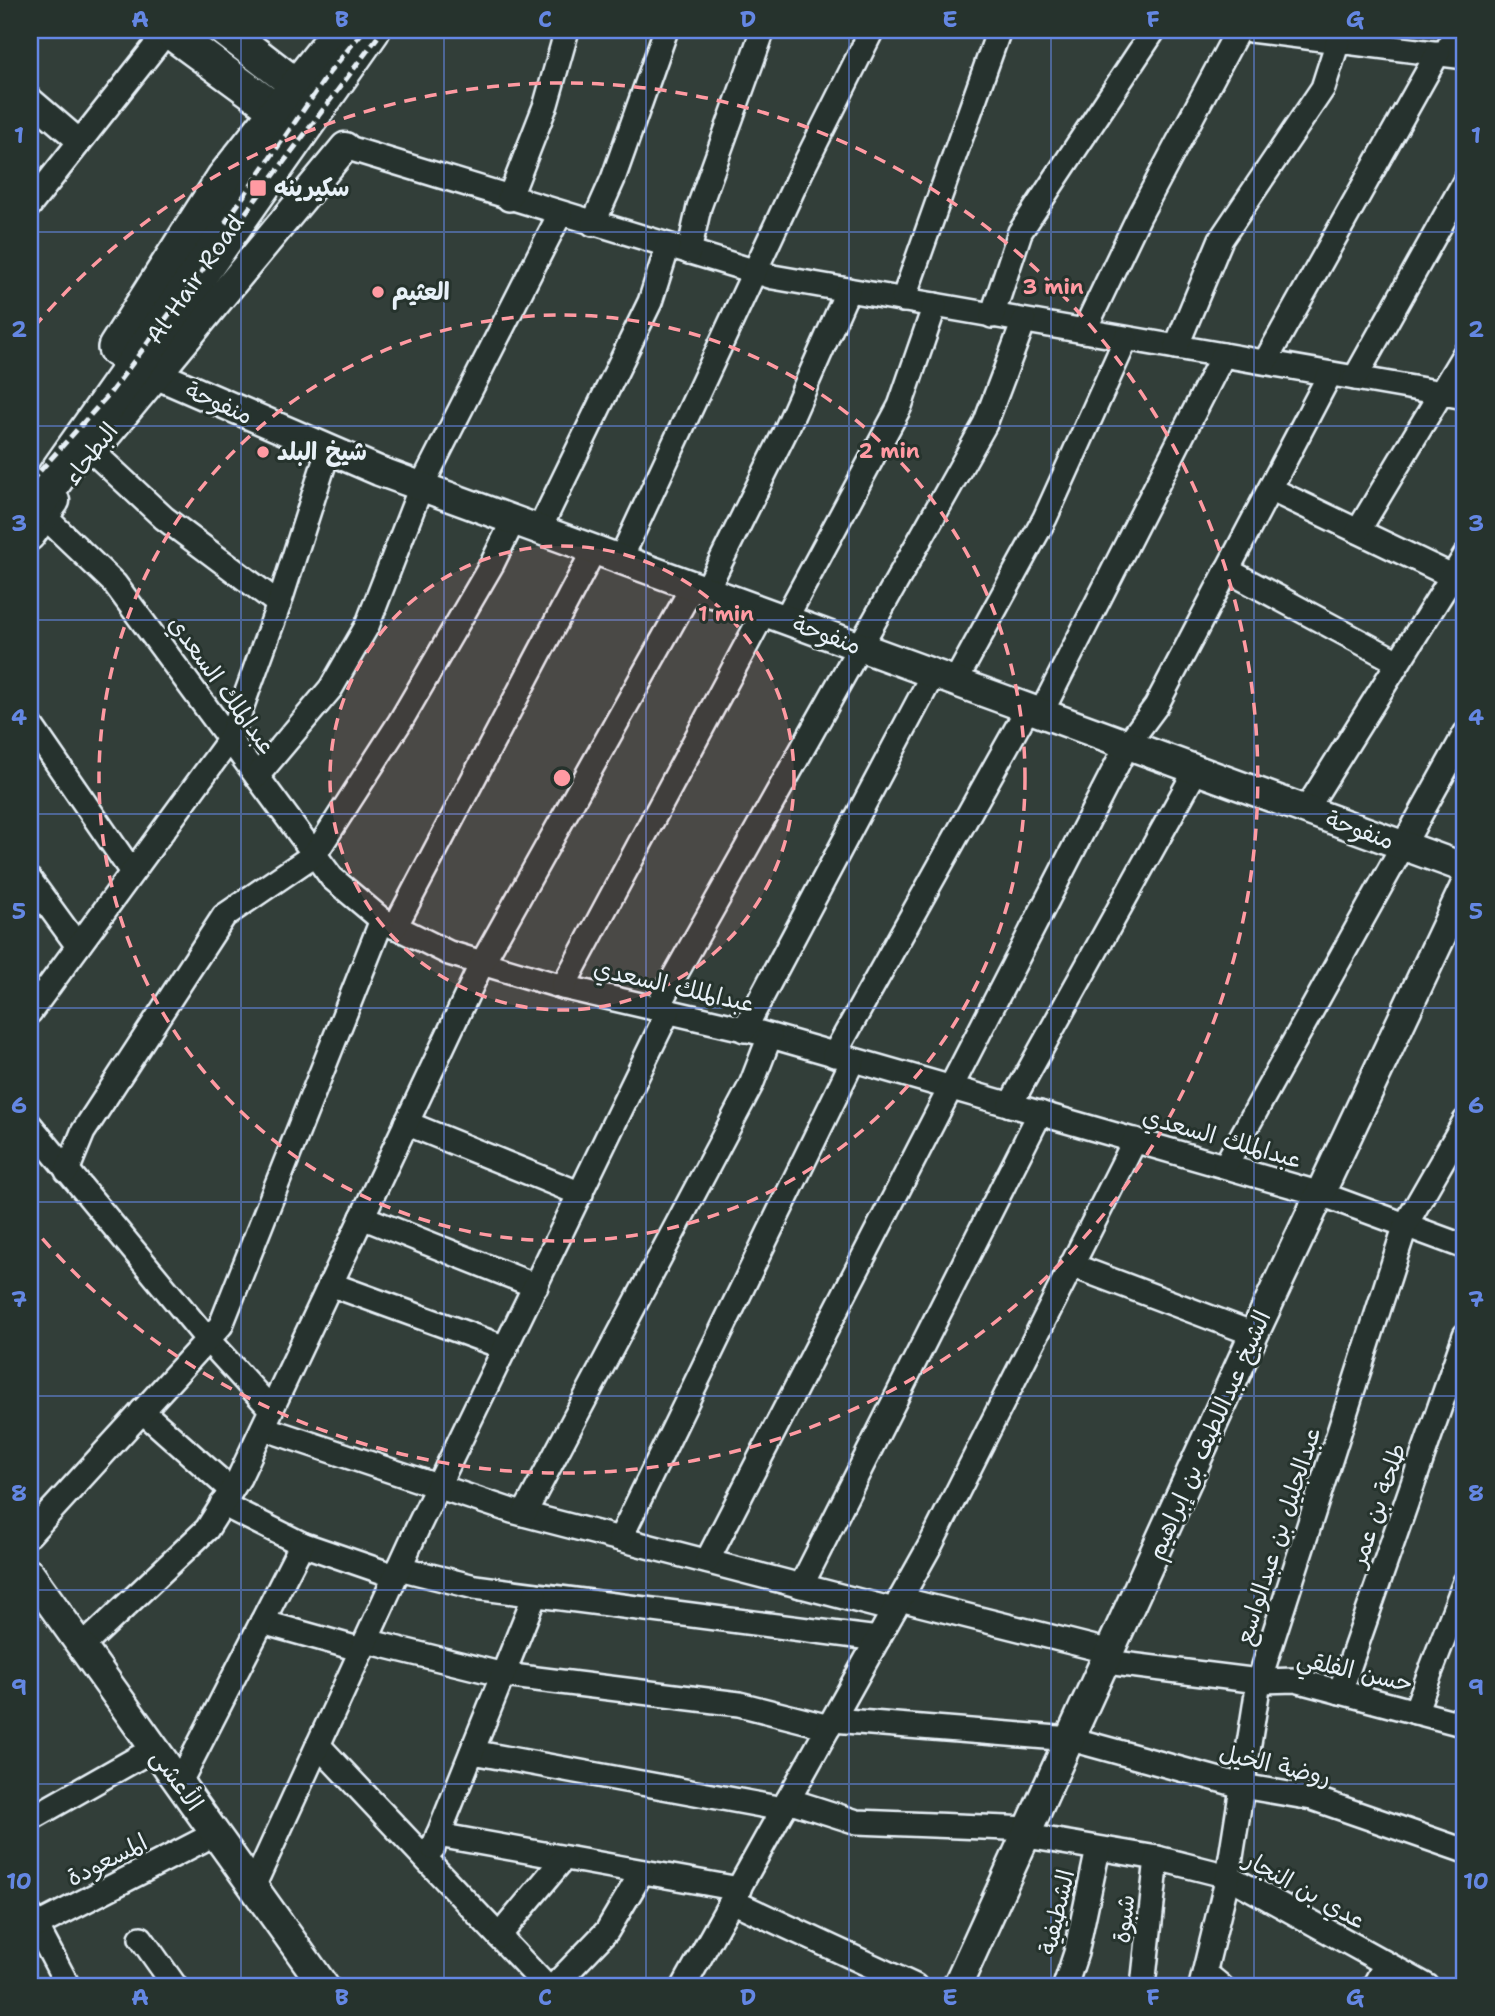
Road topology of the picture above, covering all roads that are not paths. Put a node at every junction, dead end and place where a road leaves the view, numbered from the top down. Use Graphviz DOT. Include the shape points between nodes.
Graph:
graph roads {
  1 [pos="167,30"];
  2 [pos="225,30"];
  3 [pos="343,30"];
  4 [pos="371,30"];
  5 [pos="567,30"];
  6 [pos="666,30"];
  7 [pos="763,30"];
  8 [pos="872,30"];
  9 [pos="999,30"];
  10 [pos="1154,30"];
  11 [pos="1238,30"];
  12 [pos="1250,30"];
  13 [pos="1456,30"];
  14 [pos="1345,37"];
  15 [pos="1450,55"];
  16 [pos="30,99"];
  17 [pos="289,104"];
  18 [pos="79,141"];
  19 [pos="345,147"];
  20 [pos="1465,181"];
  21 [pos="509,199"];
  22 [pos="30,205"];
  23 [pos="560,214"];
  24 [pos="593,224"];
  25 [pos="678,249"];
  26 [pos="755,272"];
  27 [pos="848,290"];
  28 [pos="903,300"];
  29 [pos="935,305"];
  30 [pos="992,316"];
  31 [pos="1024,321"];
  32 [pos="1084,331"];
  33 [pos="1126,339"];
  34 [pos="1176,347"];
  35 [pos="1465,353"];
  36 [pos="1223,355"];
  37 [pos="1265,362"];
  38 [pos="155,374"];
  39 [pos="1330,374"];
  40 [pos="1355,378"];
  41 [pos="1443,393"];
  42 [pos="1465,397"];
  43 [pos="328,451"];
  44 [pos="93,452"];
  45 [pos="421,487"];
  46 [pos="1270,489"];
  47 [pos="35,509"];
  48 [pos="513,520"];
  49 [pos="539,530"];
  50 [pos="1358,531"];
  51 [pos="594,550"];
  52 [pos="1465,555"];
  53 [pos="620,559"];
  54 [pos="1227,570"];
  55 [pos="1452,576"];
  56 [pos="699,589"];
  57 [pos="279,604"];
  58 [pos="775,616"];
  59 [pos="860,647"];
  60 [pos="1398,662"];
  61 [pos="944,678"];
  62 [pos="1034,711"];
  63 [pos="30,724"];
  64 [pos="1465,734"];
  65 [pos="230,739"];
  66 [pos="1127,745"];
  67 [pos="1196,770"];
  68 [pos="257,776"];
  69 [pos="1306,810"];
  70 [pos="1405,846"];
  71 [pos="315,854"];
  72 [pos="1465,868"];
  73 [pos="132,872"];
  74 [pos="30,880"];
  75 [pos="1465,886"];
  76 [pos="388,924"];
  77 [pos="78,946"];
  78 [pos="482,963"];
  79 [pos="563,988"];
  80 [pos="662,1010"];
  81 [pos="30,1012"];
  82 [pos="744,1030"];
  83 [pos="770,1036"];
  84 [pos="844,1057"];
  85 [pos="949,1087"];
  86 [pos="1010,1105"];
  87 [pos="1040,1113"];
  88 [pos="1465,1121"];
  89 [pos="406,1123"];
  90 [pos="30,1125"];
  91 [pos="1135,1140"];
  92 [pos="1225,1166"];
  93 [pos="67,1171"];
  94 [pos="581,1194"];
  95 [pos="1321,1194"];
  96 [pos="362,1217"];
  97 [pos="1406,1224"];
  98 [pos="1465,1247"];
  99 [pos="1072,1265"];
  100 [pos="330,1284"];
  101 [pos="536,1286"];
  102 [pos="1254,1334"];
  103 [pos="1465,1335"];
  104 [pos="207,1339"];
  105 [pos="506,1348"];
  106 [pos="142,1410"];
  107 [pos="267,1418"];
  108 [pos="439,1485"];
  109 [pos="226,1497"];
  110 [pos="524,1514"];
  111 [pos="30,1534"];
  112 [pos="620,1539"];
  113 [pos="302,1544"];
  114 [pos="707,1561"];
  115 [pos="397,1572"];
  116 [pos="30,1574"];
  117 [pos="1465,1582"];
  118 [pos="801,1586"];
  119 [pos="535,1595"];
  120 [pos="30,1600"];
  121 [pos="897,1605"];
  122 [pos="262,1622"];
  123 [pos="878,1639"];
  124 [pos="364,1645"];
  125 [pos="82,1647"];
  126 [pos="1108,1657"];
  127 [pos="503,1675"];
  128 [pos="1259,1681"];
  129 [pos="1340,1692"];
  130 [pos="1415,1712"];
  131 [pos="831,1723"];
  132 [pos="1465,1725"];
  133 [pos="1071,1740"];
  134 [pos="318,1745"];
  135 [pos="472,1752"];
  136 [pos="141,1756"];
  137 [pos="179,1784"];
  138 [pos="1242,1786"];
  139 [pos="785,1805"];
  140 [pos="30,1819"];
  141 [pos="1029,1833"];
  142 [pos="438,1835"];
  143 [pos="201,1841"];
  144 [pos="1098,1849"];
  145 [pos="1465,1851"];
  146 [pos="564,1858"];
  147 [pos="1157,1858"];
  148 [pos="427,1860"];
  149 [pos="642,1872"];
  150 [pos="1228,1876"];
  151 [pos="253,1887"];
  152 [pos="735,1895"];
  153 [pos="33,1920"];
  154 [pos="499,1936"];
  155 [pos="141,1938"];
  156 [pos="1386,1964"];
  157 [pos="1209,1982"];
  158 [pos="68,1986"];
  159 [pos="175,1986"];
  160 [pos="305,1986"];
  161 [pos="324,1986"];
  162 [pos="546,1986"];
  163 [pos="554,1986"];
  164 [pos="684,1986"];
  165 [pos="915,1986"];
  166 [pos="957,1986"];
  167 [pos="1065,1986"];
  168 [pos="1143,1986"];
  169 [pos="1374,1986"];
  170 [pos="1427,1986"];
  1 -- 17 [label="main road"];
  1 -- 18 [label="street"];
  2 -- 17 [label="main road" via="265,61"];
  3 -- 17 [label="main road, Al Hair Road"];
  4 -- 17 [label="main road, Al Hair Road"];
  5 -- 21 [label="street" via="546,104"];
  6 -- 24 [label="street"];
  7 -- 25 [label="street" via="699,207"];
  8 -- 26 [label="street"];
  9 -- 28 [label="street"];
  10 -- 30 [label="street" via="1020,232"];
  11 -- 32 [label="street"];
  12 -- 14 [label="street"];
  13 -- 15 [label="street"];
  14 -- 15 [label="street"];
  14 -- 34 [label="street" via="1323,88 1221,239"];
  15 -- 37 [label="street"];
  16 -- 18 [label="street"];
  17 -- 47 [label="main road, Al Hair Road"];
  18 -- 22 [label="street"];
  19 -- 21 [label="street"];
  19 -- 38 [label="street, البطحاء"];
  20 -- 40 [label="street"];
  21 -- 23 [label="street"];
  23 -- 24 [label="street"];
  23 -- 45 [label="street"];
  24 -- 25 [label="street"];
  25 -- 26 [label="street"];
  25 -- 49 [label="street"];
  26 -- 27 [label="street"];
  26 -- 53 [label="street"];
  27 -- 28 [label="street"];
  27 -- 56 [label="street" via="786,430"];
  28 -- 29 [label="street"];
  29 -- 30 [label="street"];
  29 -- 58 [label="street" via="900,406"];
  30 -- 31 [label="street"];
  31 -- 32 [label="street"];
  31 -- 59 [label="street" via="985,424"];
  32 -- 33 [label="street"];
  33 -- 34 [label="street"];
  33 -- 61 [label="street" via="1045,517"];
  34 -- 36 [label="street"];
  35 -- 41 [label="street"];
  36 -- 37 [label="street"];
  36 -- 62 [label="street"];
  37 -- 39 [label="street"];
  38 -- 43 [label="street, منفوحة"];
  38 -- 44 [label="street, البطحاء"];
  39 -- 40 [label="street"];
  39 -- 46 [label="street"];
  40 -- 41 [label="street"];
  41 -- 42 [label="street"];
  41 -- 50 [label="street"];
  43 -- 45 [label="street, منفوحة"];
  43 -- 57 [label="street"];
  44 -- 47 [label="street, البطحاء"];
  44 -- 57 [label="street" via="164,518"];
  45 -- 48 [label="street, منفوحة"];
  45 -- 68 [label="street" via="367,626 331,688"];
  46 -- 50 [label="street"];
  46 -- 54 [label="street"];
  47 -- 65 [label="street, عبدالملك السعدي" via="115,584"];
  48 -- 49 [label="street, منفوحة"];
  48 -- 71 [label="street" via="400,722"];
  49 -- 51 [label="street, منفوحة"];
  50 -- 55 [label="street"];
  51 -- 53 [label="street, منفوحة"];
  51 -- 76 [label="street"];
  52 -- 55 [label="street"];
  53 -- 56 [label="street, منفوحة"];
  54 -- 60 [label="street"];
  54 -- 66 [label="street" via="1156,706"];
  55 -- 60 [label="street"];
  56 -- 58 [label="street, منفوحة"];
  56 -- 78 [label="street"];
  57 -- 65 [label="street"];
  58 -- 59 [label="street, منفوحة"];
  58 -- 79 [label="street"];
  59 -- 61 [label="street, منفوحة"];
  59 -- 80 [label="street"];
  60 -- 69 [label="street"];
  61 -- 62 [label="street, منفوحة"];
  61 -- 82 [label="street"];
  62 -- 66 [label="street, منفوحة"];
  62 -- 84 [label="street"];
  63 -- 73 [label="street"];
  64 -- 70 [label="street"];
  65 -- 68 [label="street, عبدالملك السعدي"];
  65 -- 73 [label="street"];
  66 -- 67 [label="street, منفوحة"];
  66 -- 85 [label="street"];
  67 -- 69 [label="street, منفوحة"];
  67 -- 86 [label="street"];
  68 -- 71 [label="street, عبدالملك السعدي"];
  69 -- 70 [label="street, منفوحة"];
  70 -- 72 [label="street, منفوحة"];
  70 -- 92 [label="street"];
  71 -- 76 [label="street, عبدالملك السعدي" via="332,878"];
  71 -- 93 [label="street" via="224,916 83,1132"];
  73 -- 77 [label="street"];
  74 -- 77 [label="street"];
  75 -- 95 [label="street, الشيخ عبداللطيف بن إبراهيم"];
  76 -- 78 [label="street, عبدالملك السعدي"];
  76 -- 104 [label="street" via="221,1325"];
  77 -- 81 [label="street"];
  78 -- 79 [label="street, عبدالملك السعدي"];
  78 -- 89 [label="street"];
  79 -- 80 [label="street, عبدالملك السعدي"];
  80 -- 82 [label="street, عبدالملك السعدي"];
  80 -- 94 [label="street"];
  82 -- 83 [label="street, عبدالملك السعدي"];
  83 -- 84 [label="street, عبدالملك السعدي"];
  83 -- 110 [label="street" via="751,1085"];
  84 -- 85 [label="street, عبدالملك السعدي"];
  84 -- 112 [label="street"];
  85 -- 86 [label="street, عبدالملك السعدي"];
  85 -- 114 [label="street"];
  86 -- 87 [label="street, عبدالملك السعدي"];
  87 -- 91 [label="street, عبدالملك السعدي"];
  87 -- 118 [label="street"];
  88 -- 97 [label="street, عبدالجليل بن عبدالواسع"];
  89 -- 94 [label="street"];
  89 -- 96 [label="street"];
  90 -- 93 [label="street"];
  91 -- 92 [label="street, عبدالملك السعدي"];
  91 -- 99 [label="street"];
  92 -- 95 [label="street, عبدالملك السعدي"];
  93 -- 104 [label="street"];
  94 -- 101 [label="street"];
  95 -- 97 [label="street, عبدالملك السعدي"];
  95 -- 102 [label="street, الشيخ عبداللطيف بن إبراهيم"];
  96 -- 100 [label="street"];
  96 -- 101 [label="street"];
  97 -- 98 [label="street, عبدالملك السعدي"];
  97 -- 128 [label="street, عبدالجليل بن عبدالواسع"];
  99 -- 102 [label="street"];
  99 -- 121 [label="street"];
  100 -- 105 [label="street"];
  100 -- 107 [label="street"];
  101 -- 105 [label="street"];
  102 -- 126 [label="street, الشيخ عبداللطيف بن إبراهيم"];
  103 -- 129 [label="street, طلحة بن عمر"];
  104 -- 106 [label="street"];
  104 -- 107 [label="street"];
  105 -- 108 [label="street"];
  106 -- 109 [label="street"];
  106 -- 111 [label="street"];
  107 -- 108 [label="street, حسن الفلقي"];
  107 -- 109 [label="street"];
  108 -- 110 [label="street, حسن الفلقي"];
  108 -- 115 [label="street"];
  109 -- 113 [label="street"];
  109 -- 125 [label="street" via="207,1529"];
  110 -- 112 [label="street, حسن الفلقي"];
  112 -- 114 [label="street, حسن الفلقي"];
  113 -- 115 [label="street"];
  113 -- 122 [label="street"];
  114 -- 118 [label="street, حسن الفلقي"];
  115 -- 119 [label="street"];
  115 -- 124 [label="street"];
  116 -- 125 [label="street, الأعشى"];
  117 -- 130 [label="street"];
  118 -- 121 [label="street, حسن الفلقي"];
  119 -- 123 [label="street"];
  119 -- 127 [label="street"];
  120 -- 136 [label="street, الأعشى"];
  121 -- 123 [label="street"];
  121 -- 126 [label="street, حسن الفلقي"];
  122 -- 124 [label="street, روضة الخيل"];
  122 -- 137 [label="street"];
  123 -- 131 [label="street"];
  124 -- 127 [label="street, روضة الخيل"];
  124 -- 134 [label="street"];
  125 -- 137 [label="street, الأعشى"];
  126 -- 128 [label="street, حسن الفلقي"];
  126 -- 133 [label="street, الشيخ عبداللطيف بن إبراهيم"];
  127 -- 131 [label="street, روضة الخيل" via="739,1704"];
  127 -- 135 [label="street"];
  128 -- 129 [label="street, حسن الفلقي" via="1296,1680"];
  128 -- 138 [label="street, عبدالجليل بن عبدالواسع"];
  129 -- 130 [label="street, حسن الفلقي"];
  130 -- 132 [label="street, حسن الفلقي"];
  131 -- 133 [label="street, روضة الخيل"];
  131 -- 139 [label="street"];
  133 -- 138 [label="street, روضة الخيل"];
  133 -- 141 [label="street, الشيخ عبداللطيف بن إبراهيم"];
  134 -- 148 [label="street"];
  134 -- 151 [label="street"];
  135 -- 139 [label="street, عدي بن النجار"];
  135 -- 142 [label="street"];
  136 -- 140 [label="street"];
  136 -- 143 [label="street, الأعشى"];
  137 -- 151 [label="street, الأعشى"];
  138 -- 145 [label="street, روضة الخيل" via="1312,1798"];
  138 -- 150 [label="street, عبدالجليل بن عبدالواسع"];
  139 -- 141 [label="street, عدي بن النجار" via="857,1822"];
  139 -- 152 [label="street"];
  141 -- 144 [label="street, عدي بن النجار"];
  141 -- 166 [label="street, الشيخ عبداللطيف بن إبراهيم"];
  142 -- 146 [label="street"];
  142 -- 148 [label="street"];
  143 -- 153 [label="street, المسعودة"];
  143 -- 160 [label="street, الأعشى"];
  144 -- 147 [label="street, عدي بن النجار"];
  144 -- 167 [label="street, الشطيفية"];
  146 -- 149 [label="street"];
  146 -- 154 [label="street"];
  147 -- 150 [label="street, عدي بن النجار"];
  147 -- 168 [label="street, شبوة"];
  148 -- 154 [label="street"];
  149 -- 152 [label="street"];
  149 -- 163 [label="street" via="607,1931"];
  150 -- 156 [label="street, عدي بن النجار"];
  150 -- 157 [label="street, عبدالجليل بن عبدالواسع"];
  151 -- 161 [label="street, الأعشى"];
  152 -- 164 [label="street"];
  152 -- 165 [label="street"];
  153 -- 158 [label="street"];
  154 -- 162 [label="street"];
  155 -- 159 [label="street"];
  156 -- 169 [label="street"];
  156 -- 170 [label="street, عدي بن النجار"];
}
